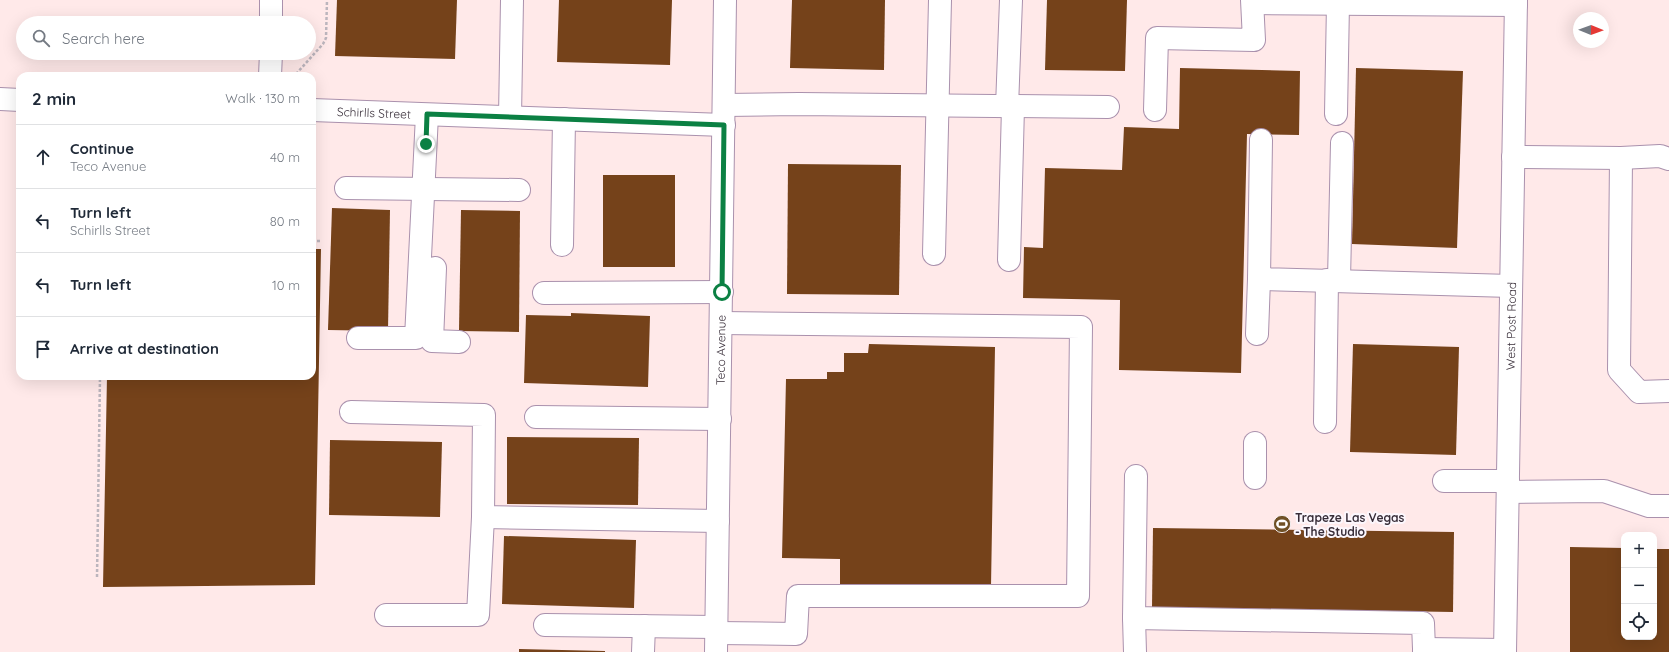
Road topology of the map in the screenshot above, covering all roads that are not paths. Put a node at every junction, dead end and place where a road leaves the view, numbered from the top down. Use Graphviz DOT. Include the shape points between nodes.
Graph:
graph roads {
  1 [pos="271,0"];
  2 [pos="512,0"];
  3 [pos="726,0"];
  4 [pos="940,0"];
  5 [pos="1011,0"];
  6 [pos="1253,2"];
  7 [pos="1331,2"];
  8 [pos="1381,2"];
  9 [pos="1516,3"];
  10 [pos="271,16"];
  11 [pos="270,60"];
  12 [pos="270,72"];
  13 [pos="0,99"];
  14 [pos="16,100"];
  15 [pos="938,105"];
  16 [pos="1010,107"];
  17 [pos="1108,107"];
  18 [pos="316,110"];
  19 [pos="1155,110"];
  20 [pos="427,114"];
  21 [pos="1336,114"];
  22 [pos="724,115"];
  23 [pos="510,117"];
  24 [pos="564,119"];
  25 [pos="1261,140"];
  26 [pos="1342,143"];
  27 [pos="1513,157"];
  28 [pos="1621,158"];
  29 [pos="1669,159"];
  30 [pos="346,188"];
  31 [pos="431,189"];
  32 [pos="519,190"];
  33 [pos="562,245"];
  34 [pos="934,254"];
  35 [pos="1009,260"];
  36 [pos="1259,279"];
  37 [pos="1333,280"];
  38 [pos="1511,286"];
  39 [pos="722,292"];
  40 [pos="544,293"];
  41 [pos="721,323"];
  42 [pos="1257,334"];
  43 [pos="358,338"];
  44 [pos="459,342"];
  45 [pos="1669,391"];
  46 [pos="351,412"];
  47 [pos="536,417"];
  48 [pos="720,418"];
  49 [pos="1325,422"];
  50 [pos="1256,443"];
  51 [pos="1136,476"];
  52 [pos="1255,478"];
  53 [pos="1444,481"];
  54 [pos="1508,486"];
  55 [pos="1669,506"];
  56 [pos="483,518"];
  57 [pos="718,521"];
  58 [pos="386,615"];
  59 [pos="1134,618"];
  60 [pos="545,625"];
  61 [pos="644,626"];
  62 [pos="716,637"];
  63 [pos="796,643"];
  64 [pos="1424,651"];
  65 [pos="1505,651"];
  66 [pos="643,652"];
  67 [pos="1135,652"];
  1 -- 10 [label="street"];
  2 -- 23 [label="street"];
  3 -- 22 [label="street, Teco Avenue"];
  4 -- 15 [label="street"];
  5 -- 16 [label="street"];
  6 -- 7 [label="street"];
  6 -- 19 [label="street" via="1254,40 1157,38"];
  7 -- 8 [label="street"];
  7 -- 21 [label="street"];
  8 -- 9 [label="street"];
  9 -- 27 [label="street, West Post Road"];
  11 -- 12 [label="street"];
  13 -- 14 [label="street"];
  15 -- 16 [label="street, Schirlls Street"];
  15 -- 22 [label="street, Schirlls Street"];
  15 -- 34 [label="street"];
  16 -- 17 [label="street, Schirlls Street"];
  16 -- 35 [label="street"];
  18 -- 20 [label="street, Schirlls Street"];
  20 -- 23 [label="street, Schirlls Street"];
  20 -- 31 [label="street"];
  22 -- 24 [label="street, Schirlls Street"];
  22 -- 39 [label="street, Teco Avenue"];
  23 -- 24 [label="street, Schirlls Street"];
  24 -- 33 [label="street"];
  25 -- 36 [label="street"];
  26 -- 37 [label="street"];
  27 -- 28 [label="street"];
  27 -- 38 [label="street, West Post Road"];
  28 -- 29 [label="street" via="1660,156"];
  28 -- 45 [label="street" via="1619,370 1639,392"];
  30 -- 31 [label="street"];
  31 -- 32 [label="street"];
  31 -- 43 [label="street" via="416,338"];
  31 -- 44 [label="street" via="432,341"];
  36 -- 37 [label="street"];
  36 -- 42 [label="street"];
  37 -- 38 [label="street"];
  37 -- 49 [label="street"];
  38 -- 54 [label="street, West Post Road"];
  39 -- 40 [label="street"];
  39 -- 41 [label="street, Teco Avenue"];
  41 -- 48 [label="street, Teco Avenue"];
  41 -- 63 [label="street" via="1081,327 1078,596 798,596"];
  46 -- 56 [label="street" via="484,415"];
  47 -- 48 [label="street"];
  48 -- 57 [label="street, Teco Avenue"];
  50 -- 52 [label="street"];
  51 -- 59 [label="street"];
  53 -- 54 [label="street"];
  54 -- 55 [label="street" via="1604,491 1648,506"];
  54 -- 65 [label="street, West Post Road"];
  56 -- 57 [label="street"];
  56 -- 58 [label="street" via="478,615"];
  57 -- 62 [label="street, Teco Avenue"];
  59 -- 64 [label="street" via="1423,623"];
  59 -- 67 [label="street"];
  60 -- 61 [label="street"];
  61 -- 62 [label="street"];
  61 -- 66 [label="street"];
  62 -- 63 [label="street"];
  64 -- 65 [label="street"];
}
